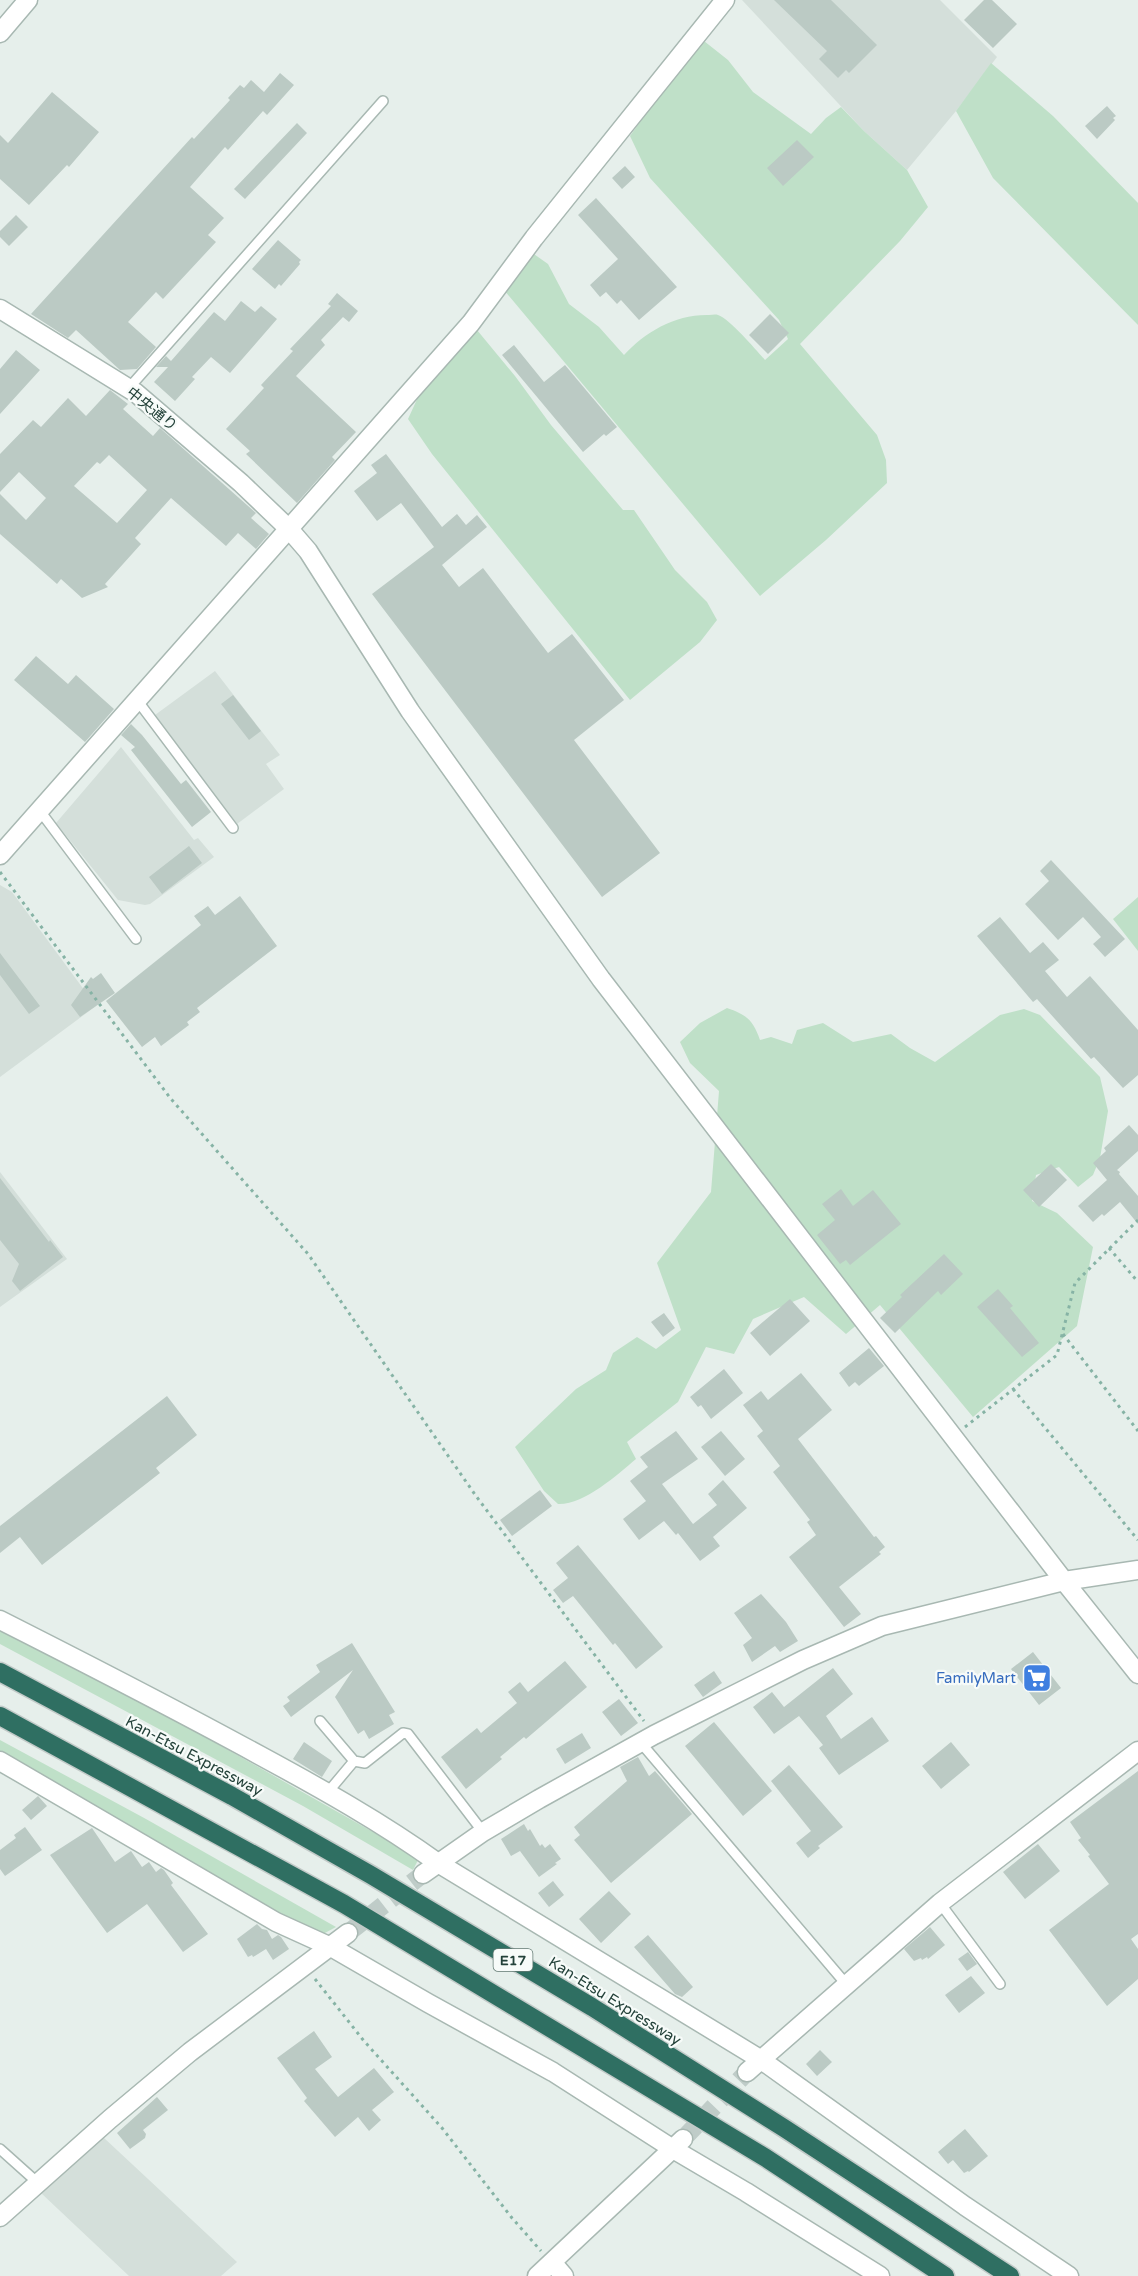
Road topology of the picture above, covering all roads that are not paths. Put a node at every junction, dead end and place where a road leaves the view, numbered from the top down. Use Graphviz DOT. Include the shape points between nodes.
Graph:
graph roads {
  1 [pos="28,0"];
  2 [pos="725,0"];
  3 [pos="0,33"];
  4 [pos="383,101"];
  5 [pos="0,309"];
  6 [pos="128,389"];
  7 [pos="289,529"];
  8 [pos="137,700"];
  9 [pos="39,811"];
  10 [pos="233,828"];
  11 [pos="0,855"];
  12 [pos="136,939"];
  13 [pos="1138,1570"];
  14 [pos="1064,1581"];
  15 [pos="0,1620"];
  16 [pos="0,1672"];
  17 [pos="1138,1674"];
  18 [pos="0,1716"];
  19 [pos="320,1721"];
  20 [pos="647,1739"];
  21 [pos="1138,1751"];
  22 [pos="0,1761"];
  23 [pos="354,1761"];
  24 [pos="328,1792"];
  25 [pos="483,1832"];
  26 [pos="438,1863"];
  27 [pos="423,1874"];
  28 [pos="940,1903"];
  29 [pos="348,1934"];
  30 [pos="331,1947"];
  31 [pos="846,1984"];
  32 [pos="1000,1984"];
  33 [pos="760,2059"];
  34 [pos="747,2072"];
  35 [pos="678,2144"];
  36 [pos="0,2149"];
  37 [pos="38,2183"];
  38 [pos="0,2217"];
  39 [pos="552,2262"];
  40 [pos="537,2276"];
  41 [pos="564,2276"];
  42 [pos="880,2276"];
  43 [pos="945,2276"];
  44 [pos="1010,2276"];
  45 [pos="1069,2276"];
  1 -- 3 [label="street"];
  2 -- 7 [label="street" via="534,238 471,323"];
  4 -- 6 [label="lane"];
  5 -- 6 [label="street, 中央通り"];
  6 -- 7 [label="street, 中央通り" via="241,483"];
  7 -- 8 [label="street"];
  7 -- 14 [label="street, 中央通り" via="308,551 410,711 601,979"];
  8 -- 9 [label="street"];
  8 -- 10 [label="lane"];
  9 -- 11 [label="street"];
  9 -- 12 [label="lane"];
  13 -- 14 [label="street"];
  14 -- 17 [label="street, 中央通り"];
  14 -- 20 [label="street" via="882,1626 804,1660"];
  15 -- 24 [label="street"];
  16 -- 44 [label="highway, Kan-Etsu Expressway / E17" via="232,1796 582,2001"];
  18 -- 43 [label="highway, E17" via="344,1904 766,2158"];
  19 -- 23 [label="lane"];
  20 -- 25 [label="street"];
  20 -- 31 [label="lane"];
  21 -- 28 [label="street"];
  22 -- 30 [label="street" via="276,1922"];
  23 -- 24 [label="lane"];
  23 -- 25 [label="lane" via="365,1763 403,1733 408,1734"];
  24 -- 26 [label="street"];
  25 -- 26 [label="street"];
  26 -- 27 [label="street"];
  26 -- 33 [label="street"];
  28 -- 31 [label="street"];
  28 -- 32 [label="lane"];
  29 -- 30 [label="street"];
  30 -- 35 [label="street"];
  30 -- 37 [label="street" via="190,2052"];
  31 -- 33 [label="street"];
  33 -- 34 [label="street"];
  33 -- 45 [label="street"];
  35 -- 39 [label="street"];
  35 -- 42 [label="street"];
  36 -- 37 [label="lane"];
  37 -- 38 [label="street"];
  39 -- 40 [label="street"];
  39 -- 41 [label="street"];
}
